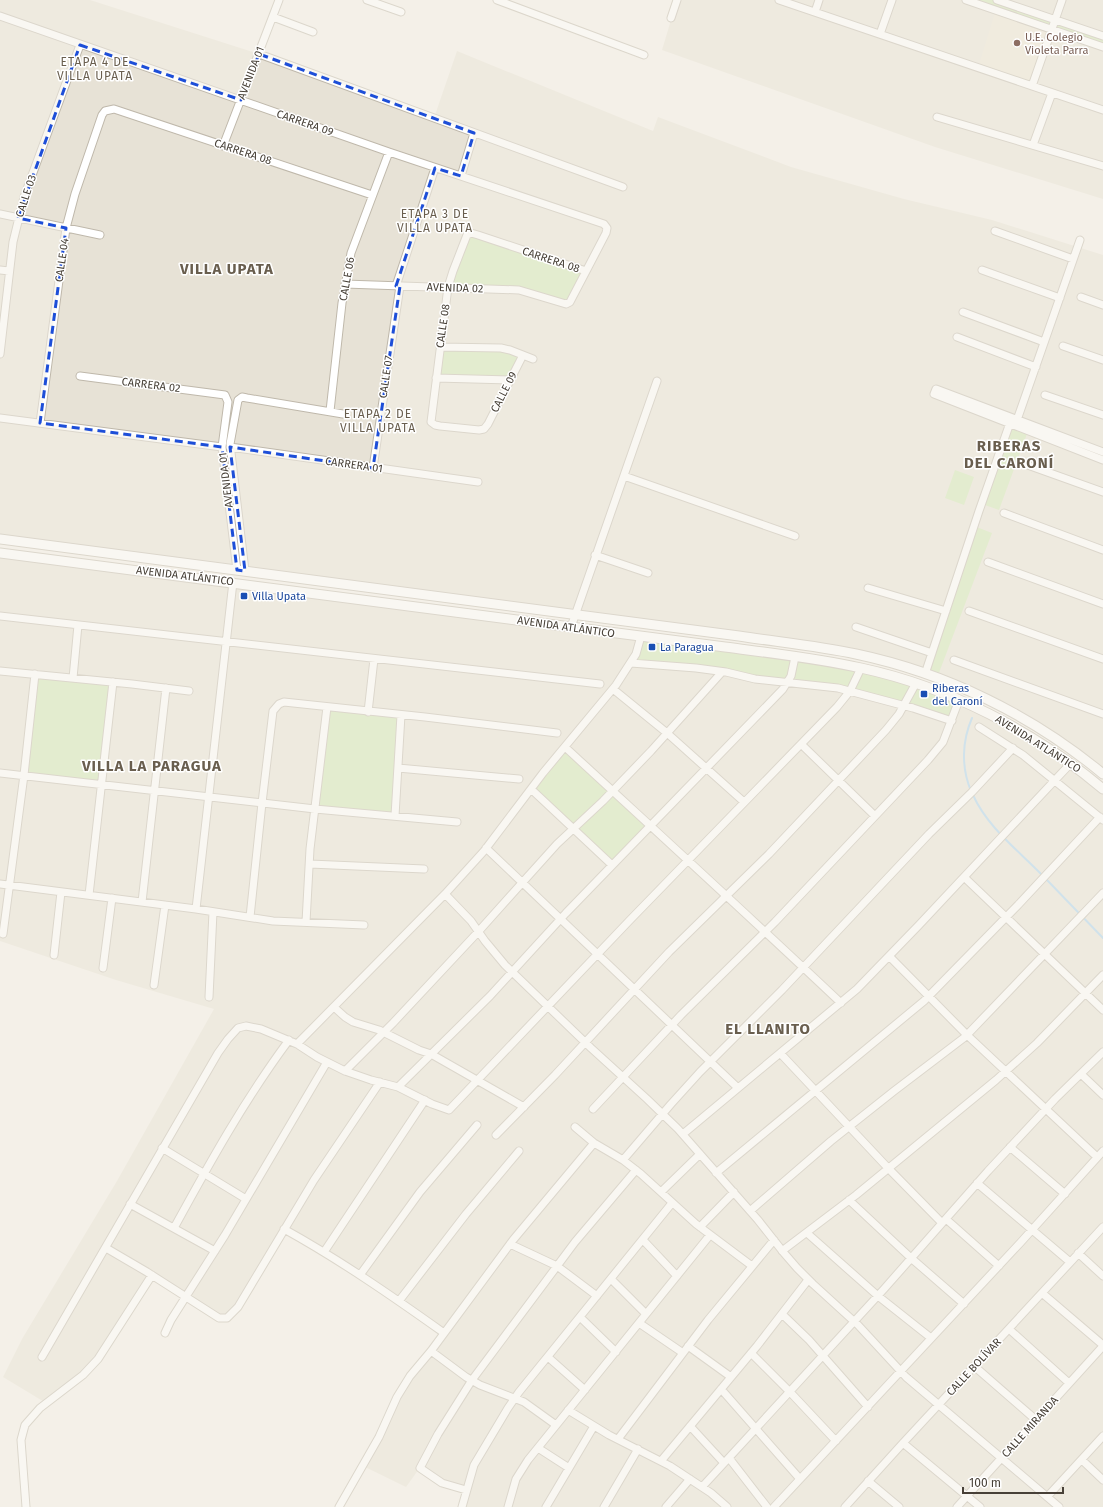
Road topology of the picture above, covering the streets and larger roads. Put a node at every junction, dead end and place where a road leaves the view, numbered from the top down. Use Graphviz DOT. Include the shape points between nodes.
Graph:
graph roads {
  1 [pos="279,0"];
  2 [pos="367,0"];
  3 [pos="497,0"];
  4 [pos="677,0"];
  5 [pos="780,0"];
  6 [pos="819,0"];
  7 [pos="892,0"];
  8 [pos="966,0"];
  9 [pos="997,0"];
  10 [pos="1062,0"];
  11 [pos="401,12"];
  12 [pos="815,12"];
  13 [pos="0,16"];
  14 [pos="273,17"];
  15 [pos="671,18"];
  16 [pos="1055,20"];
  17 [pos="1052,29"];
  18 [pos="313,32"];
  19 [pos="880,34"];
  20 [pos="1103,36"];
  21 [pos="80,45"];
  22 [pos="1103,47"];
  23 [pos="259,54"];
  24 [pos="644,55"];
  25 [pos="1032,86"];
  26 [pos="1052,93"];
  27 [pos="241,100"];
  28 [pos="114,109"];
  29 [pos="1103,110"];
  30 [pos="937,117"];
  31 [pos="474,133"];
  32 [pos="1033,145"];
  33 [pos="223,146"];
  34 [pos="389,152"];
  35 [pos="1103,166"];
  36 [pos="436,168"];
  37 [pos="461,176"];
  38 [pos="623,187"];
  39 [pos="372,195"];
  40 [pos="0,214"];
  41 [pos="18,218"];
  42 [pos="66,228"];
  43 [pos="995,231"];
  44 [pos="471,233"];
  45 [pos="100,235"];
  46 [pos="1080,240"];
  47 [pos="1073,259"];
  48 [pos="0,270"];
  49 [pos="982,270"];
  50 [pos="10,271"];
  51 [pos="586,271"];
  52 [pos="345,284"];
  53 [pos="398,286"];
  54 [pos="448,287"];
  55 [pos="1081,297"];
  56 [pos="1060,298"];
  57 [pos="1103,305"];
  58 [pos="963,312"];
  59 [pos="957,337"];
  60 [pos="1044,342"];
  61 [pos="1063,346"];
  62 [pos="440,347"];
  63 [pos="0,354"];
  64 [pos="523,355"];
  65 [pos="533,359"];
  66 [pos="1103,360"];
  67 [pos="1036,367"];
  68 [pos="80,376"];
  69 [pos="436,378"];
  70 [pos="510,380"];
  71 [pos="657,381"];
  72 [pos="222,394"];
  73 [pos="1045,395"];
  74 [pos="330,411"];
  75 [pos="343,414"];
  76 [pos="1103,416"];
  77 [pos="0,418"];
  78 [pos="1013,421"];
  79 [pos="40,423"];
  80 [pos="484,429"];
  81 [pos="222,447"];
  82 [pos="230,447"];
  83 [pos="1103,452"];
  84 [pos="1103,460"];
  85 [pos="1022,462"];
  86 [pos="373,468"];
  87 [pos="624,476"];
  88 [pos="478,482"];
  89 [pos="1103,492"];
  90 [pos="1004,513"];
  91 [pos="795,536"];
  92 [pos="0,539"];
  93 [pos="1103,550"];
  94 [pos="0,553"];
  95 [pos="595,555"];
  96 [pos="988,562"];
  97 [pos="241,571"];
  98 [pos="648,573"];
  99 [pos="233,582"];
  100 [pos="868,588"];
  101 [pos="1103,604"];
  102 [pos="946,611"];
  103 [pos="969,611"];
  104 [pos="574,615"];
  105 [pos="0,616"];
  106 [pos="78,625"];
  107 [pos="571,627"];
  108 [pos="856,627"];
  109 [pos="641,636"];
  110 [pos="227,642"];
  111 [pos="932,653"];
  112 [pos="795,657"];
  113 [pos="374,659"];
  114 [pos="1103,659"];
  115 [pos="954,660"];
  116 [pos="631,663"];
  117 [pos="861,668"];
  118 [pos="0,671"];
  119 [pos="722,672"];
  120 [pos="35,674"];
  121 [pos="925,674"];
  122 [pos="72,678"];
  123 [pos="112,682"];
  124 [pos="788,682"];
  125 [pos="916,683"];
  126 [pos="600,684"];
  127 [pos="166,688"];
  128 [pos="613,689"];
  129 [pos="189,691"];
  130 [pos="850,691"];
  131 [pos="959,700"];
  132 [pos="904,705"];
  133 [pos="327,707"];
  134 [pos="368,712"];
  135 [pos="1103,714"];
  136 [pos="401,715"];
  137 [pos="952,721"];
  138 [pos="979,727"];
  139 [pos="557,733"];
  140 [pos="667,733"];
  141 [pos="801,744"];
  142 [pos="564,747"];
  143 [pos="1013,748"];
  144 [pos="1071,763"];
  145 [pos="398,768"];
  146 [pos="706,768"];
  147 [pos="0,773"];
  148 [pos="1103,774"];
  149 [pos="24,776"];
  150 [pos="519,779"];
  151 [pos="838,780"];
  152 [pos="1056,780"];
  153 [pos="102,784"];
  154 [pos="531,789"];
  155 [pos="1103,789"];
  156 [pos="154,790"];
  157 [pos="612,791"];
  158 [pos="209,796"];
  159 [pos="744,802"];
  160 [pos="262,803"];
  161 [pos="315,810"];
  162 [pos="395,816"];
  163 [pos="875,816"];
  164 [pos="1101,819"];
  165 [pos="457,822"];
  166 [pos="650,826"];
  167 [pos="574,828"];
  168 [pos="486,848"];
  169 [pos="688,861"];
  170 [pos="310,864"];
  171 [pos="612,865"];
  172 [pos="424,869"];
  173 [pos="964,877"];
  174 [pos="523,882"];
  175 [pos="0,884"];
  176 [pos="10,886"];
  177 [pos="61,892"];
  178 [pos="1103,893"];
  179 [pos="445,894"];
  180 [pos="89,895"];
  181 [pos="727,896"];
  182 [pos="112,898"];
  183 [pos="142,902"];
  184 [pos="165,905"];
  185 [pos="196,909"];
  186 [pos="213,912"];
  187 [pos="250,917"];
  188 [pos="1006,918"];
  189 [pos="561,919"];
  190 [pos="306,922"];
  191 [pos="364,925"];
  192 [pos="478,932"];
  193 [pos="765,932"];
  194 [pos="3,934"];
  195 [pos="598,953"];
  196 [pos="54,954"];
  197 [pos="1045,954"];
  198 [pos="889,956"];
  199 [pos="803,967"];
  200 [pos="103,968"];
  201 [pos="512,971"];
  202 [pos="1103,975"];
  203 [pos="154,985"];
  204 [pos="634,989"];
  205 [pos="1085,993"];
  206 [pos="928,996"];
  207 [pos="209,997"];
  208 [pos="841,1003"];
  209 [pos="548,1006"];
  210 [pos="334,1007"];
  211 [pos="1103,1010"];
  212 [pos="672,1024"];
  213 [pos="384,1032"];
  214 [pos="967,1035"];
  215 [pos="289,1040"];
  216 [pos="586,1042"];
  217 [pos="297,1044"];
  218 [pos="1103,1052"];
  219 [pos="780,1053"];
  220 [pos="431,1054"];
  221 [pos="711,1061"];
  222 [pos="327,1062"];
  223 [pos="346,1071"];
  224 [pos="1005,1071"];
  225 [pos="1081,1074"];
  226 [pos="622,1076"];
  227 [pos="478,1080"];
  228 [pos="380,1082"];
  229 [pos="398,1087"];
  230 [pos="738,1088"];
  231 [pos="815,1090"];
  232 [pos="1103,1095"];
  233 [pos="425,1100"];
  234 [pos="524,1107"];
  235 [pos="593,1109"];
  236 [pos="1046,1109"];
  237 [pos="663,1113"];
  238 [pos="476,1125"];
  239 [pos="850,1126"];
  240 [pos="575,1127"];
  241 [pos="683,1134"];
  242 [pos="496,1135"];
  243 [pos="594,1143"];
  244 [pos="1010,1147"];
  245 [pos="162,1148"];
  246 [pos="519,1151"];
  247 [pos="1103,1151"];
  248 [pos="700,1154"];
  249 [pos="1098,1157"];
  250 [pos="623,1160"];
  251 [pos="888,1168"];
  252 [pos="636,1170"];
  253 [pos="204,1173"];
  254 [pos="716,1173"];
  255 [pos="977,1183"];
  256 [pos="661,1192"];
  257 [pos="734,1192"];
  258 [pos="1065,1194"];
  259 [pos="246,1199"];
  260 [pos="849,1200"];
  261 [pos="672,1203"];
  262 [pos="130,1204"];
  263 [pos="750,1211"];
  264 [pos="944,1221"];
  265 [pos="700,1227"];
  266 [pos="1103,1227"];
  267 [pos="174,1228"];
  268 [pos="284,1230"];
  269 [pos="1032,1230"];
  270 [pos="807,1233"];
  271 [pos="710,1235"];
  272 [pos="643,1240"];
  273 [pos="774,1240"];
  274 [pos="510,1244"];
  275 [pos="106,1248"];
  276 [pos="215,1251"];
  277 [pos="782,1251"];
  278 [pos="324,1252"];
  279 [pos="1078,1253"];
  280 [pos="911,1258"];
  281 [pos="1070,1262"];
  282 [pos="558,1266"];
  283 [pos="752,1266"];
  284 [pos="999,1266"];
  285 [pos="152,1275"];
  286 [pos="360,1275"];
  287 [pos="677,1276"];
  288 [pos="1103,1276"];
  289 [pos="611,1279"];
  290 [pos="808,1280"];
  291 [pos="1042,1293"];
  292 [pos="597,1296"];
  293 [pos="878,1296"];
  294 [pos="185,1297"];
  295 [pos="399,1301"];
  296 [pos="964,1304"];
  297 [pos="646,1314"];
  298 [pos="782,1314"];
  299 [pos="580,1317"];
  300 [pos="854,1321"];
  301 [pos="639,1323"];
  302 [pos="1009,1329"];
  303 [pos="165,1333"];
  304 [pos="444,1333"];
  305 [pos="932,1338"];
  306 [pos="688,1346"];
  307 [pos="1103,1346"];
  308 [pos="431,1351"];
  309 [pos="616,1352"];
  310 [pos="683,1353"];
  311 [pos="751,1353"];
  312 [pos="823,1355"];
  313 [pos="42,1357"];
  314 [pos="548,1357"];
  315 [pos="974,1366"];
  316 [pos="901,1372"];
  317 [pos="731,1377"];
  318 [pos="472,1380"];
  319 [pos="1069,1383"];
  320 [pos="721,1389"];
  321 [pos="585,1390"];
  322 [pos="790,1392"];
  323 [pos="515,1398"];
  324 [pos="938,1405"];
  325 [pos="868,1407"];
  326 [pos="568,1410"];
  327 [pos="1036,1420"];
  328 [pos="556,1425"];
  329 [pos="594,1426"];
  330 [pos="690,1426"];
  331 [pos="756,1428"];
  332 [pos="1103,1436"];
  333 [pos="618,1439"];
  334 [pos="836,1441"];
  335 [pos="903,1443"];
  336 [pos="538,1448"];
  337 [pos="638,1449"];
  338 [pos="1001,1458"];
  339 [pos="726,1460"];
  340 [pos="1082,1460"];
  341 [pos="661,1461"];
  342 [pos="569,1468"];
  343 [pos="690,1479"];
  344 [pos="800,1479"];
  345 [pos="1103,1480"];
  346 [pos="868,1481"];
  347 [pos="702,1487"];
  348 [pos="466,1490"];
  349 [pos="967,1496"];
  350 [pos="1047,1497"];
  351 [pos="26,1507"];
  352 [pos="339,1507"];
  353 [pos="462,1507"];
  354 [pos="508,1507"];
  355 [pos="546,1507"];
  356 [pos="604,1507"];
  357 [pos="666,1507"];
  358 [pos="727,1507"];
  359 [pos="767,1507"];
  360 [pos="774,1507"];
  361 [pos="845,1507"];
  362 [pos="898,1507"];
  363 [pos="957,1507"];
  364 [pos="980,1507"];
  365 [pos="1059,1507"];
  1 -- 14 [label="street, AVENIDA 01"];
  2 -- 11 [label="street"];
  3 -- 24 [label="street"];
  4 -- 15 [label="street"];
  5 -- 12 [label="street"];
  6 -- 12 [label="street"];
  7 -- 19 [label="street"];
  8 -- 17 [label="street"];
  9 -- 16 [label="street"];
  10 -- 16 [label="street"];
  12 -- 19 [label="street"];
  13 -- 21 [label="street, CARRERA 09"];
  14 -- 18 [label="street"];
  14 -- 23 [label="street, AVENIDA 01"];
  16 -- 17 [label="street"];
  16 -- 20 [label="street"];
  17 -- 22 [label="street"];
  17 -- 25 [label="street"];
  19 -- 25 [label="street"];
  21 -- 27 [label="street, CARRERA 09"];
  21 -- 41 [label="street, CALLE 03"];
  23 -- 27 [label="street, AVENIDA 01"];
  23 -- 31 [label="street"];
  25 -- 26 [label="street"];
  26 -- 29 [label="street"];
  26 -- 32 [label="street"];
  27 -- 33 [label="street, AVENIDA 01"];
  27 -- 34 [label="street, CARRERA 09"];
  28 -- 33 [label="street, CARRERA 08"];
  28 -- 42 [label="street, CALLE 04" via="105,111 102,115"];
  30 -- 32 [label="street"];
  31 -- 37 [label="street"];
  31 -- 38 [label="street"];
  32 -- 35 [label="street"];
  33 -- 39 [label="street, CARRERA 08"];
  34 -- 36 [label="street, CARRERA 09"];
  34 -- 39 [label="street, CALLE 06"];
  36 -- 37 [label="street, CARRERA 09"];
  36 -- 53 [label="street, CALLE 07"];
  37 -- 51 [label="street, CARRERA 09" via="604,224 607,230"];
  39 -- 52 [label="street, CALLE 06" via="351,253"];
  40 -- 41 [label="street"];
  41 -- 42 [label="street"];
  41 -- 50 [label="street, CALLE 03"];
  42 -- 45 [label="street"];
  42 -- 79 [label="street, CALLE 04"];
  43 -- 47 [label="street"];
  44 -- 51 [label="street, CARRERA 08"];
  44 -- 54 [label="street, CALLE 08" via="466,237"];
  46 -- 47 [label="street"];
  47 -- 56 [label="street"];
  48 -- 50 [label="street"];
  49 -- 56 [label="street"];
  50 -- 63 [label="street, CALLE 03"];
  51 -- 54 [label="street, AVENIDA 02" via="570,302 563,304 519,290"];
  52 -- 53 [label="street, AVENIDA 02"];
  52 -- 74 [label="street, CALLE 06"];
  53 -- 54 [label="street, AVENIDA 02"];
  53 -- 86 [label="street, CALLE 07"];
  54 -- 62 [label="street, CALLE 08"];
  55 -- 57 [label="street"];
  56 -- 60 [label="street"];
  58 -- 60 [label="street"];
  59 -- 67 [label="street"];
  60 -- 67 [label="street"];
  61 -- 66 [label="street"];
  62 -- 64 [label="street" via="501,348"];
  62 -- 69 [label="street, CALLE 08"];
  64 -- 65 [label="street"];
  64 -- 70 [label="street, CALLE 09"];
  67 -- 78 [label="street"];
  68 -- 72 [label="street, CARRERA 02"];
  69 -- 70 [label="street"];
  69 -- 80 [label="street, CALLE 08" via="430,420 433,424"];
  70 -- 80 [label="street, CALLE 09"];
  71 -- 87 [label="street"];
  72 -- 81 [label="street, AVENIDA 01" via="228,402"];
  73 -- 76 [label="street"];
  74 -- 75 [label="street"];
  74 -- 82 [label="street, AVENIDA 01" via="242,397 236,402"];
  77 -- 79 [label="street"];
  78 -- 78 [label="street" via="936,389 934,394"];
  78 -- 83 [label="street"];
  78 -- 84 [label="street"];
  78 -- 102 [label="street"];
  79 -- 81 [label="street"];
  81 -- 97 [label="street, AVENIDA 01"];
  82 -- 86 [label="street, CARRERA 01"];
  82 -- 97 [label="street, AVENIDA 01"];
  85 -- 89 [label="street"];
  86 -- 88 [label="street, CARRERA 01"];
  87 -- 91 [label="street"];
  87 -- 95 [label="street"];
  90 -- 93 [label="street"];
  92 -- 97 [label="street, AVENIDA ATLÁNTICO"];
  94 -- 99 [label="street, AVENIDA ATLÁNTICO"];
  95 -- 98 [label="street"];
  95 -- 104 [label="street"];
  96 -- 101 [label="street"];
  97 -- 104 [label="street, AVENIDA ATLÁNTICO"];
  99 -- 107 [label="street, AVENIDA ATLÁNTICO"];
  99 -- 110 [label="street"];
  100 -- 102 [label="street"];
  102 -- 111 [label="street"];
  103 -- 114 [label="street"];
  104 -- 107 [label="street"];
  104 -- 121 [label="street, AVENIDA ATLÁNTICO" via="842,652"];
  105 -- 106 [label="street"];
  106 -- 110 [label="street"];
  106 -- 122 [label="street"];
  107 -- 109 [label="street, AVENIDA ATLÁNTICO"];
  108 -- 111 [label="street"];
  109 -- 112 [label="street, AVENIDA ATLÁNTICO"];
  109 -- 116 [label="street" via="639,648"];
  110 -- 113 [label="street"];
  110 -- 158 [label="street"];
  111 -- 121 [label="street"];
  112 -- 117 [label="street, AVENIDA ATLÁNTICO"];
  112 -- 124 [label="street"];
  113 -- 126 [label="street"];
  113 -- 134 [label="street"];
  115 -- 135 [label="street"];
  116 -- 119 [label="street"];
  116 -- 128 [label="street"];
  117 -- 125 [label="street, AVENIDA ATLÁNTICO"];
  117 -- 130 [label="street"];
  118 -- 120 [label="street"];
  119 -- 124 [label="street"];
  119 -- 140 [label="street"];
  120 -- 122 [label="street"];
  120 -- 149 [label="street"];
  121 -- 148 [label="street, AVENIDA ATLÁNTICO" via="972,693 1025,720 1064,744"];
  122 -- 123 [label="street"];
  123 -- 127 [label="street"];
  123 -- 153 [label="street"];
  124 -- 130 [label="street"];
  124 -- 146 [label="street"];
  125 -- 131 [label="street, AVENIDA ATLÁNTICO"];
  125 -- 132 [label="street"];
  127 -- 129 [label="street"];
  127 -- 156 [label="street"];
  128 -- 140 [label="street"];
  128 -- 142 [label="street"];
  130 -- 132 [label="street"];
  130 -- 141 [label="street"];
  131 -- 137 [label="street"];
  131 -- 144 [label="street, AVENIDA ATLÁNTICO" via="1017,729"];
  132 -- 137 [label="street"];
  132 -- 151 [label="street" via="893,722"];
  133 -- 134 [label="street"];
  133 -- 160 [label="street" via="284,702 275,708"];
  133 -- 161 [label="street"];
  134 -- 136 [label="street"];
  136 -- 139 [label="street"];
  136 -- 145 [label="street"];
  137 -- 163 [label="street" via="937,750"];
  138 -- 143 [label="street"];
  140 -- 146 [label="street"];
  140 -- 157 [label="street"];
  141 -- 151 [label="street"];
  141 -- 159 [label="street"];
  142 -- 154 [label="street"];
  142 -- 157 [label="street"];
  143 -- 152 [label="street"];
  143 -- 199 [label="street"];
  144 -- 152 [label="street"];
  144 -- 155 [label="street, AVENIDA ATLÁNTICO"];
  145 -- 150 [label="street"];
  145 -- 162 [label="street"];
  146 -- 159 [label="street"];
  146 -- 166 [label="street"];
  147 -- 149 [label="street"];
  149 -- 153 [label="street"];
  149 -- 176 [label="street"];
  151 -- 163 [label="street"];
  151 -- 181 [label="street"];
  152 -- 164 [label="street"];
  152 -- 173 [label="street"];
  153 -- 156 [label="street"];
  153 -- 180 [label="street"];
  154 -- 167 [label="street"];
  154 -- 168 [label="street"];
  156 -- 158 [label="street"];
  156 -- 183 [label="street"];
  157 -- 166 [label="street"];
  157 -- 167 [label="street"];
  158 -- 160 [label="street"];
  158 -- 185 [label="street"];
  159 -- 169 [label="street"];
  160 -- 161 [label="street"];
  160 -- 187 [label="street"];
  161 -- 162 [label="street"];
  161 -- 170 [label="street"];
  162 -- 165 [label="street"];
  163 -- 193 [label="street"];
  164 -- 188 [label="street"];
  166 -- 169 [label="street"];
  166 -- 171 [label="street"];
  167 -- 171 [label="street"];
  167 -- 174 [label="street"];
  168 -- 174 [label="street"];
  168 -- 179 [label="street"];
  169 -- 181 [label="street"];
  169 -- 195 [label="street"];
  170 -- 172 [label="street"];
  170 -- 190 [label="street"];
  171 -- 189 [label="street"];
  173 -- 188 [label="street"];
  173 -- 198 [label="street"];
  174 -- 189 [label="street"];
  174 -- 192 [label="street"];
  175 -- 176 [label="street"];
  176 -- 177 [label="street"];
  176 -- 194 [label="street"];
  177 -- 180 [label="street"];
  177 -- 196 [label="street"];
  178 -- 197 [label="street"];
  179 -- 192 [label="street"];
  179 -- 210 [label="street"];
  180 -- 182 [label="street"];
  181 -- 193 [label="street"];
  181 -- 204 [label="street"];
  182 -- 183 [label="street"];
  182 -- 200 [label="street"];
  183 -- 184 [label="street"];
  184 -- 185 [label="street"];
  184 -- 203 [label="street"];
  185 -- 186 [label="street"];
  186 -- 187 [label="street"];
  186 -- 207 [label="street"];
  187 -- 190 [label="street"];
  188 -- 197 [label="street"];
  188 -- 206 [label="street"];
  189 -- 195 [label="street"];
  189 -- 201 [label="street"];
  190 -- 191 [label="street"];
  192 -- 201 [label="street"];
  192 -- 213 [label="street"];
  193 -- 199 [label="street"];
  193 -- 212 [label="street"];
  195 -- 204 [label="street"];
  195 -- 209 [label="street"];
  197 -- 205 [label="street"];
  197 -- 214 [label="street"];
  198 -- 206 [label="street"];
  198 -- 208 [label="street"];
  199 -- 208 [label="street"];
  199 -- 221 [label="street"];
  201 -- 209 [label="street"];
  201 -- 220 [label="street"];
  202 -- 205 [label="street"];
  204 -- 212 [label="street"];
  204 -- 216 [label="street"];
  205 -- 211 [label="street"];
  205 -- 224 [label="street" via="1037,1043"];
  206 -- 214 [label="street"];
  206 -- 231 [label="street"];
  208 -- 219 [label="street"];
  209 -- 216 [label="street"];
  209 -- 227 [label="street"];
  210 -- 213 [label="street" via="353,1022"];
  210 -- 217 [label="street"];
  212 -- 221 [label="street"];
  212 -- 226 [label="street"];
  213 -- 220 [label="street"];
  213 -- 223 [label="street"];
  214 -- 224 [label="street"];
  214 -- 239 [label="street"];
  215 -- 217 [label="street"];
  215 -- 245 [label="street" via="261,1029 246,1026 238,1028 218,1053"];
  215 -- 253 [label="street" via="258,1084"];
  216 -- 226 [label="street"];
  216 -- 234 [label="street"];
  217 -- 222 [label="street"];
  218 -- 225 [label="street"];
  219 -- 230 [label="street"];
  219 -- 231 [label="street"];
  220 -- 227 [label="street"];
  220 -- 229 [label="street"];
  221 -- 230 [label="street"];
  221 -- 237 [label="street"];
  222 -- 223 [label="street"];
  222 -- 259 [label="street"];
  223 -- 228 [label="street"];
  224 -- 236 [label="street"];
  224 -- 251 [label="street"];
  225 -- 232 [label="street"];
  225 -- 236 [label="street"];
  226 -- 235 [label="street"];
  226 -- 237 [label="street"];
  227 -- 233 [label="street" via="449,1110"];
  227 -- 234 [label="street"];
  228 -- 229 [label="street"];
  228 -- 268 [label="street" via="314,1180"];
  229 -- 233 [label="street"];
  230 -- 241 [label="street"];
  231 -- 239 [label="street"];
  231 -- 254 [label="street"];
  233 -- 278 [label="street"];
  234 -- 242 [label="street"];
  236 -- 244 [label="street"];
  236 -- 249 [label="street"];
  237 -- 241 [label="street"];
  237 -- 250 [label="street"];
  238 -- 286 [label="street" via="420,1192"];
  239 -- 251 [label="street"];
  239 -- 263 [label="street"];
  240 -- 243 [label="street"];
  241 -- 248 [label="street"];
  243 -- 250 [label="street"];
  243 -- 274 [label="street"];
  244 -- 255 [label="street"];
  244 -- 258 [label="street"];
  245 -- 253 [label="street"];
  245 -- 262 [label="street"];
  246 -- 295 [label="street" via="461,1220"];
  247 -- 249 [label="street"];
  248 -- 254 [label="street"];
  248 -- 256 [label="street"];
  249 -- 258 [label="street"];
  250 -- 252 [label="street"];
  251 -- 260 [label="street"];
  251 -- 264 [label="street"];
  252 -- 256 [label="street"];
  252 -- 282 [label="street"];
  253 -- 259 [label="street"];
  253 -- 267 [label="street"];
  254 -- 257 [label="street"];
  255 -- 264 [label="street"];
  255 -- 269 [label="street"];
  256 -- 261 [label="street"];
  257 -- 263 [label="street"];
  257 -- 265 [label="street"];
  258 -- 269 [label="street"];
  259 -- 276 [label="street"];
  260 -- 270 [label="street"];
  260 -- 280 [label="street"];
  261 -- 265 [label="street"];
  261 -- 272 [label="street"];
  262 -- 267 [label="street"];
  262 -- 275 [label="street"];
  263 -- 273 [label="street"];
  264 -- 280 [label="street"];
  264 -- 284 [label="street"];
  265 -- 271 [label="street"];
  266 -- 279 [label="street, CALLE BOLÍVAR"];
  267 -- 276 [label="street"];
  268 -- 278 [label="street"];
  268 -- 294 [label="street" via="238,1307 227,1318 219,1318"];
  269 -- 281 [label="street"];
  269 -- 284 [label="street"];
  270 -- 277 [label="street"];
  270 -- 293 [label="street"];
  271 -- 283 [label="street"];
  271 -- 287 [label="street"];
  272 -- 287 [label="street"];
  272 -- 289 [label="street"];
  273 -- 277 [label="street"];
  273 -- 283 [label="street"];
  274 -- 282 [label="street"];
  274 -- 304 [label="street"];
  275 -- 285 [label="street"];
  275 -- 313 [label="street"];
  276 -- 294 [label="street"];
  277 -- 290 [label="street"];
  278 -- 286 [label="street"];
  279 -- 281 [label="street, CALLE BOLÍVAR"];
  279 -- 288 [label="street"];
  280 -- 293 [label="street"];
  280 -- 296 [label="street"];
  281 -- 291 [label="street, CALLE BOLÍVAR"];
  282 -- 292 [label="street"];
  282 -- 318 [label="street"];
  283 -- 306 [label="street"];
  284 -- 296 [label="street"];
  285 -- 294 [label="street"];
  285 -- 351 [label="street" via="98,1359 40,1408 24,1425 21,1440"];
  286 -- 295 [label="street"];
  287 -- 297 [label="street"];
  289 -- 292 [label="street"];
  289 -- 297 [label="street"];
  290 -- 298 [label="street"];
  290 -- 300 [label="street"];
  291 -- 302 [label="street, CALLE BOLÍVAR"];
  291 -- 307 [label="street"];
  292 -- 299 [label="street"];
  293 -- 300 [label="street"];
  293 -- 305 [label="street"];
  294 -- 303 [label="street"];
  295 -- 304 [label="street"];
  296 -- 305 [label="street"];
  297 -- 301 [label="street"];
  298 -- 311 [label="street"];
  298 -- 312 [label="street"];
  299 -- 309 [label="street"];
  299 -- 314 [label="street"];
  300 -- 312 [label="street"];
  300 -- 316 [label="street"];
  301 -- 309 [label="street"];
  301 -- 310 [label="street"];
  302 -- 315 [label="street, CALLE BOLÍVAR"];
  302 -- 319 [label="street"];
  304 -- 308 [label="street"];
  305 -- 316 [label="street"];
  306 -- 310 [label="street"];
  306 -- 317 [label="street"];
  307 -- 319 [label="street, CALLE MIRANDA"];
  308 -- 318 [label="street"];
  308 -- 352 [label="street" via="410,1376 397,1397 379,1437"];
  309 -- 321 [label="street"];
  310 -- 333 [label="street"];
  311 -- 317 [label="street"];
  311 -- 322 [label="street"];
  312 -- 322 [label="street"];
  312 -- 325 [label="street"];
  314 -- 321 [label="street"];
  314 -- 323 [label="street"];
  315 -- 324 [label="street, CALLE BOLÍVAR"];
  315 -- 327 [label="street"];
  316 -- 324 [label="street"];
  316 -- 325 [label="street"];
  317 -- 320 [label="street"];
  318 -- 323 [label="street" via="488,1389"];
  318 -- 348 [label="street" via="420,1468 442,1483"];
  319 -- 327 [label="street, CALLE MIRANDA"];
  320 -- 330 [label="street"];
  320 -- 331 [label="street"];
  321 -- 326 [label="street"];
  322 -- 331 [label="street"];
  322 -- 334 [label="street"];
  323 -- 328 [label="street" via="530,1405"];
  323 -- 348 [label="street" via="474,1465"];
  324 -- 335 [label="street, CALLE BOLÍVAR"];
  324 -- 338 [label="street"];
  325 -- 334 [label="street"];
  326 -- 328 [label="street"];
  326 -- 329 [label="street"];
  327 -- 338 [label="street, CALLE MIRANDA"];
  328 -- 336 [label="street"];
  329 -- 333 [label="street"];
  329 -- 342 [label="street"];
  330 -- 339 [label="street"];
  330 -- 341 [label="street"];
  331 -- 339 [label="street"];
  331 -- 344 [label="street"];
  332 -- 340 [label="street"];
  333 -- 337 [label="street"];
  334 -- 344 [label="street"];
  335 -- 346 [label="street, CALLE BOLÍVAR"];
  335 -- 349 [label="street"];
  336 -- 342 [label="street"];
  336 -- 354 [label="street" via="516,1479"];
  337 -- 341 [label="street"];
  337 -- 356 [label="street"];
  338 -- 349 [label="street, CALLE MIRANDA"];
  338 -- 350 [label="street"];
  339 -- 347 [label="street"];
  339 -- 359 [label="street"];
  340 -- 345 [label="street"];
  340 -- 350 [label="street"];
  341 -- 343 [label="street"];
  342 -- 355 [label="street"];
  343 -- 347 [label="street"];
  343 -- 357 [label="street"];
  344 -- 360 [label="street"];
  346 -- 361 [label="street, CALLE BOLÍVAR"];
  346 -- 362 [label="street"];
  347 -- 358 [label="street"];
  348 -- 353 [label="street"];
  349 -- 363 [label="street, CALLE MIRANDA"];
  349 -- 364 [label="street"];
  350 -- 365 [label="street"];
}
